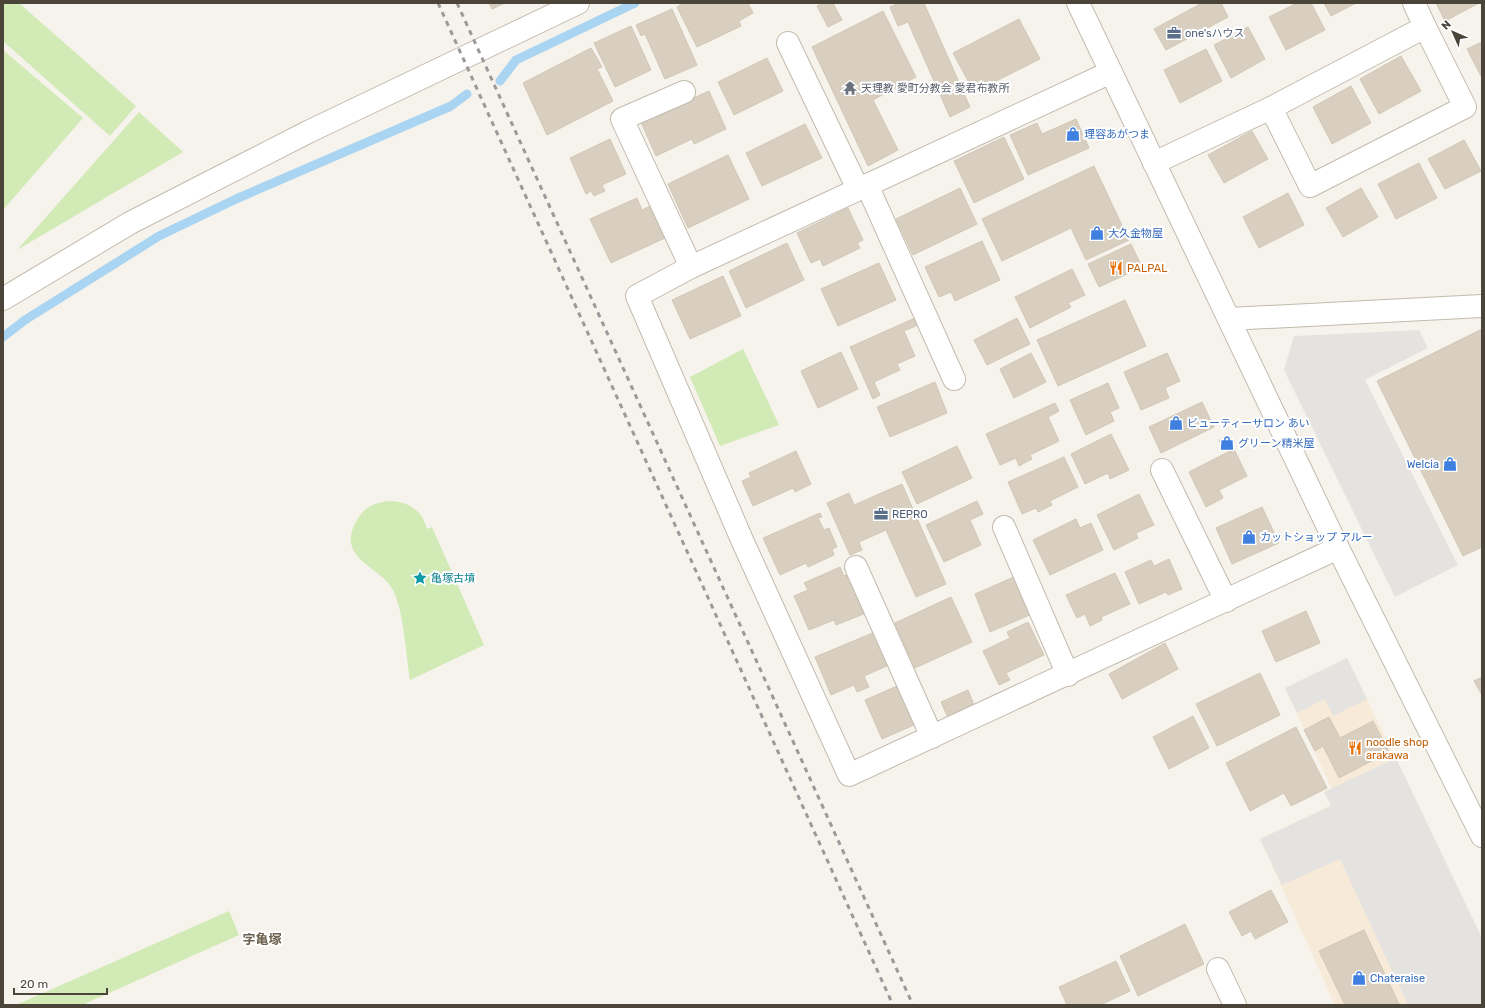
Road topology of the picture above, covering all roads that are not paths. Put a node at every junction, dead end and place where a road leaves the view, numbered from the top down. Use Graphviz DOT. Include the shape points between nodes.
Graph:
graph roads {
  1 [pos="578,3"];
  2 [pos="1078,3"];
  3 [pos="1414,3"];
  4 [pos="1425,27"];
  5 [pos="788,43"];
  6 [pos="1111,72"];
  7 [pos="684,92"];
  8 [pos="1271,108"];
  9 [pos="1154,163"];
  10 [pos="863,187"];
  11 [pos="691,267"];
  12 [pos="3,299"];
  13 [pos="1482,306"];
  14 [pos="1229,319"];
  15 [pos="954,379"];
  16 [pos="1162,470"];
  17 [pos="1004,527"];
  18 [pos="1338,548"];
  19 [pos="856,567"];
  20 [pos="1226,601"];
  21 [pos="1068,675"];
  22 [pos="932,737"];
  23 [pos="1482,836"];
  24 [pos="1218,969"];
  25 [pos="1235,1005"];
  1 -- 12 [label="street" via="308,132 130,223"];
  2 -- 6 [label="street"];
  3 -- 4 [label="street"];
  4 -- 8 [label="street"];
  4 -- 8 [label="street" via="1465,107 1310,186"];
  5 -- 10 [label="street"];
  6 -- 9 [label="street"];
  6 -- 10 [label="street"];
  7 -- 11 [label="street" via="622,119"];
  8 -- 9 [label="street"];
  9 -- 14 [label="street"];
  10 -- 11 [label="street"];
  10 -- 15 [label="street"];
  11 -- 22 [label="street" via="637,296 742,540 849,775"];
  13 -- 14 [label="street"];
  14 -- 18 [label="street"];
  16 -- 20 [label="street"];
  17 -- 21 [label="street"];
  18 -- 20 [label="street"];
  18 -- 23 [label="street"];
  19 -- 22 [label="street"];
  20 -- 21 [label="street"];
  21 -- 22 [label="street"];
  24 -- 25 [label="street"];
}
